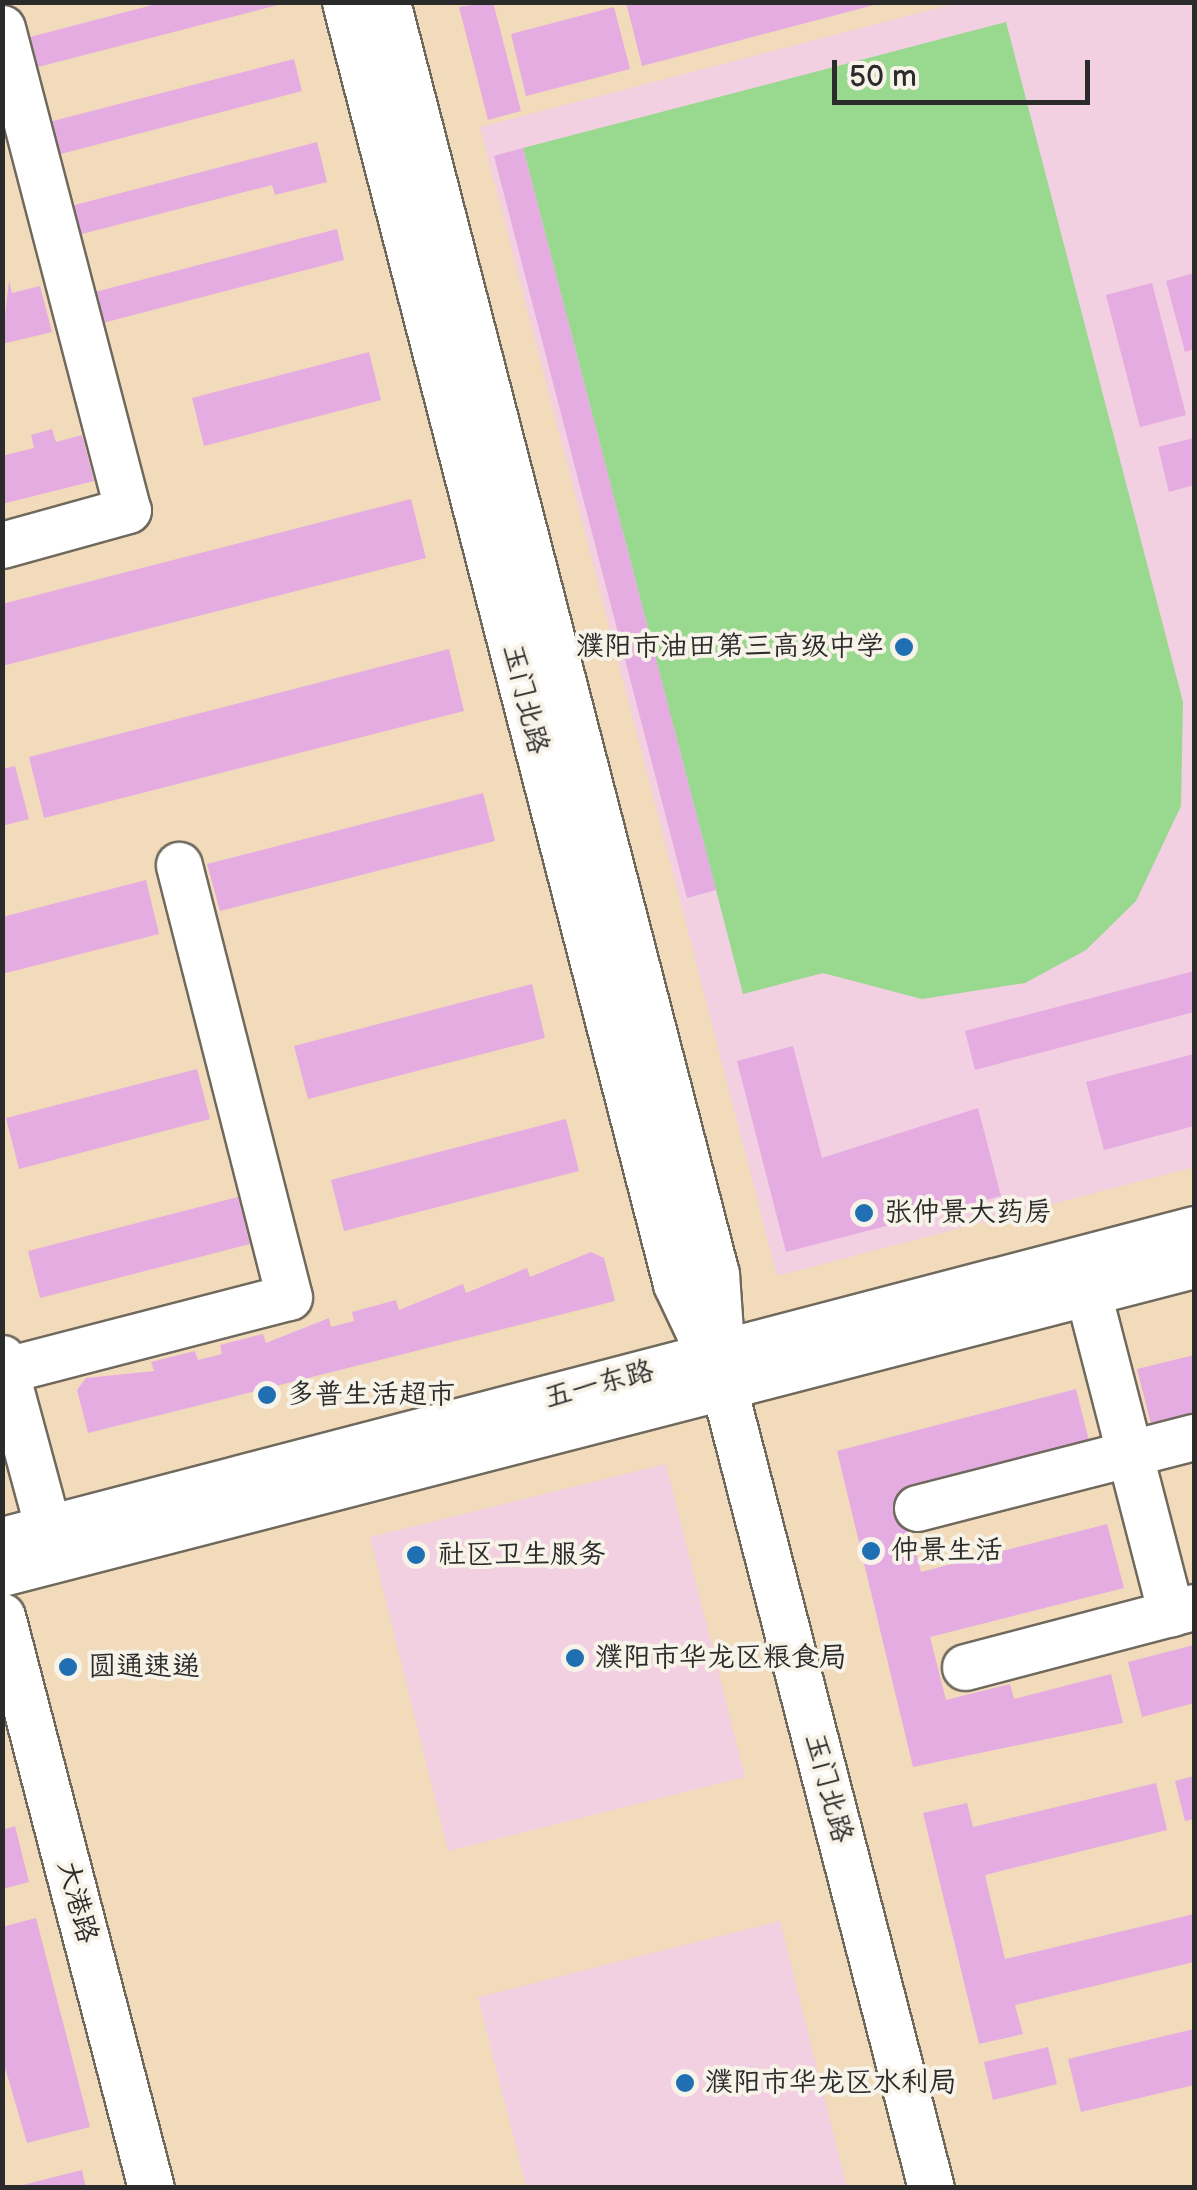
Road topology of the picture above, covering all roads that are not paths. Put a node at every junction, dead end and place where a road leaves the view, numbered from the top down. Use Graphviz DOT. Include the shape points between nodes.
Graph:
graph roads {
  1 [pos="344,2"];
  2 [pos="387,2"];
  3 [pos="4,43"];
  4 [pos="2,545"];
  5 [pos="178,865"];
  6 [pos="1194,1229"];
  7 [pos="1194,1265"];
  8 [pos="1088,1293"];
  9 [pos="4,1364"];
  10 [pos="719,1365"];
  11 [pos="1194,1437"];
  12 [pos="1130,1454"];
  13 [pos="917,1508"];
  14 [pos="2,1540"];
  15 [pos="52,1544"];
  16 [pos="2,1573"];
  17 [pos="1183,1610"];
  18 [pos="2,1616"];
  19 [pos="965,1666"];
  20 [pos="151,2188"];
  21 [pos="932,2188"];
  1 -- 10 [label="street, 玉门北路" via="676,1284"];
  2 -- 10 [label="street, 玉门北路" via="716,1274"];
  3 -- 4 [label="street" via="128,510"];
  5 -- 9 [label="street" via="288,1298"];
  6 -- 10 [label="street, 五一东路"];
  7 -- 8 [label="street, 五一东路"];
  8 -- 10 [label="street, 五一东路"];
  8 -- 12 [label="street"];
  9 -- 15 [label="street"];
  10 -- 15 [label="street, 五一东路"];
  10 -- 21 [label="street, 玉门北路"];
  11 -- 12 [label="street"];
  12 -- 13 [label="street"];
  12 -- 17 [label="street"];
  14 -- 15 [label="street, 五一东路"];
  15 -- 16 [label="street, 五一东路"];
  17 -- 19 [label="street"];
  18 -- 20 [label="street, 大港路"];
}
